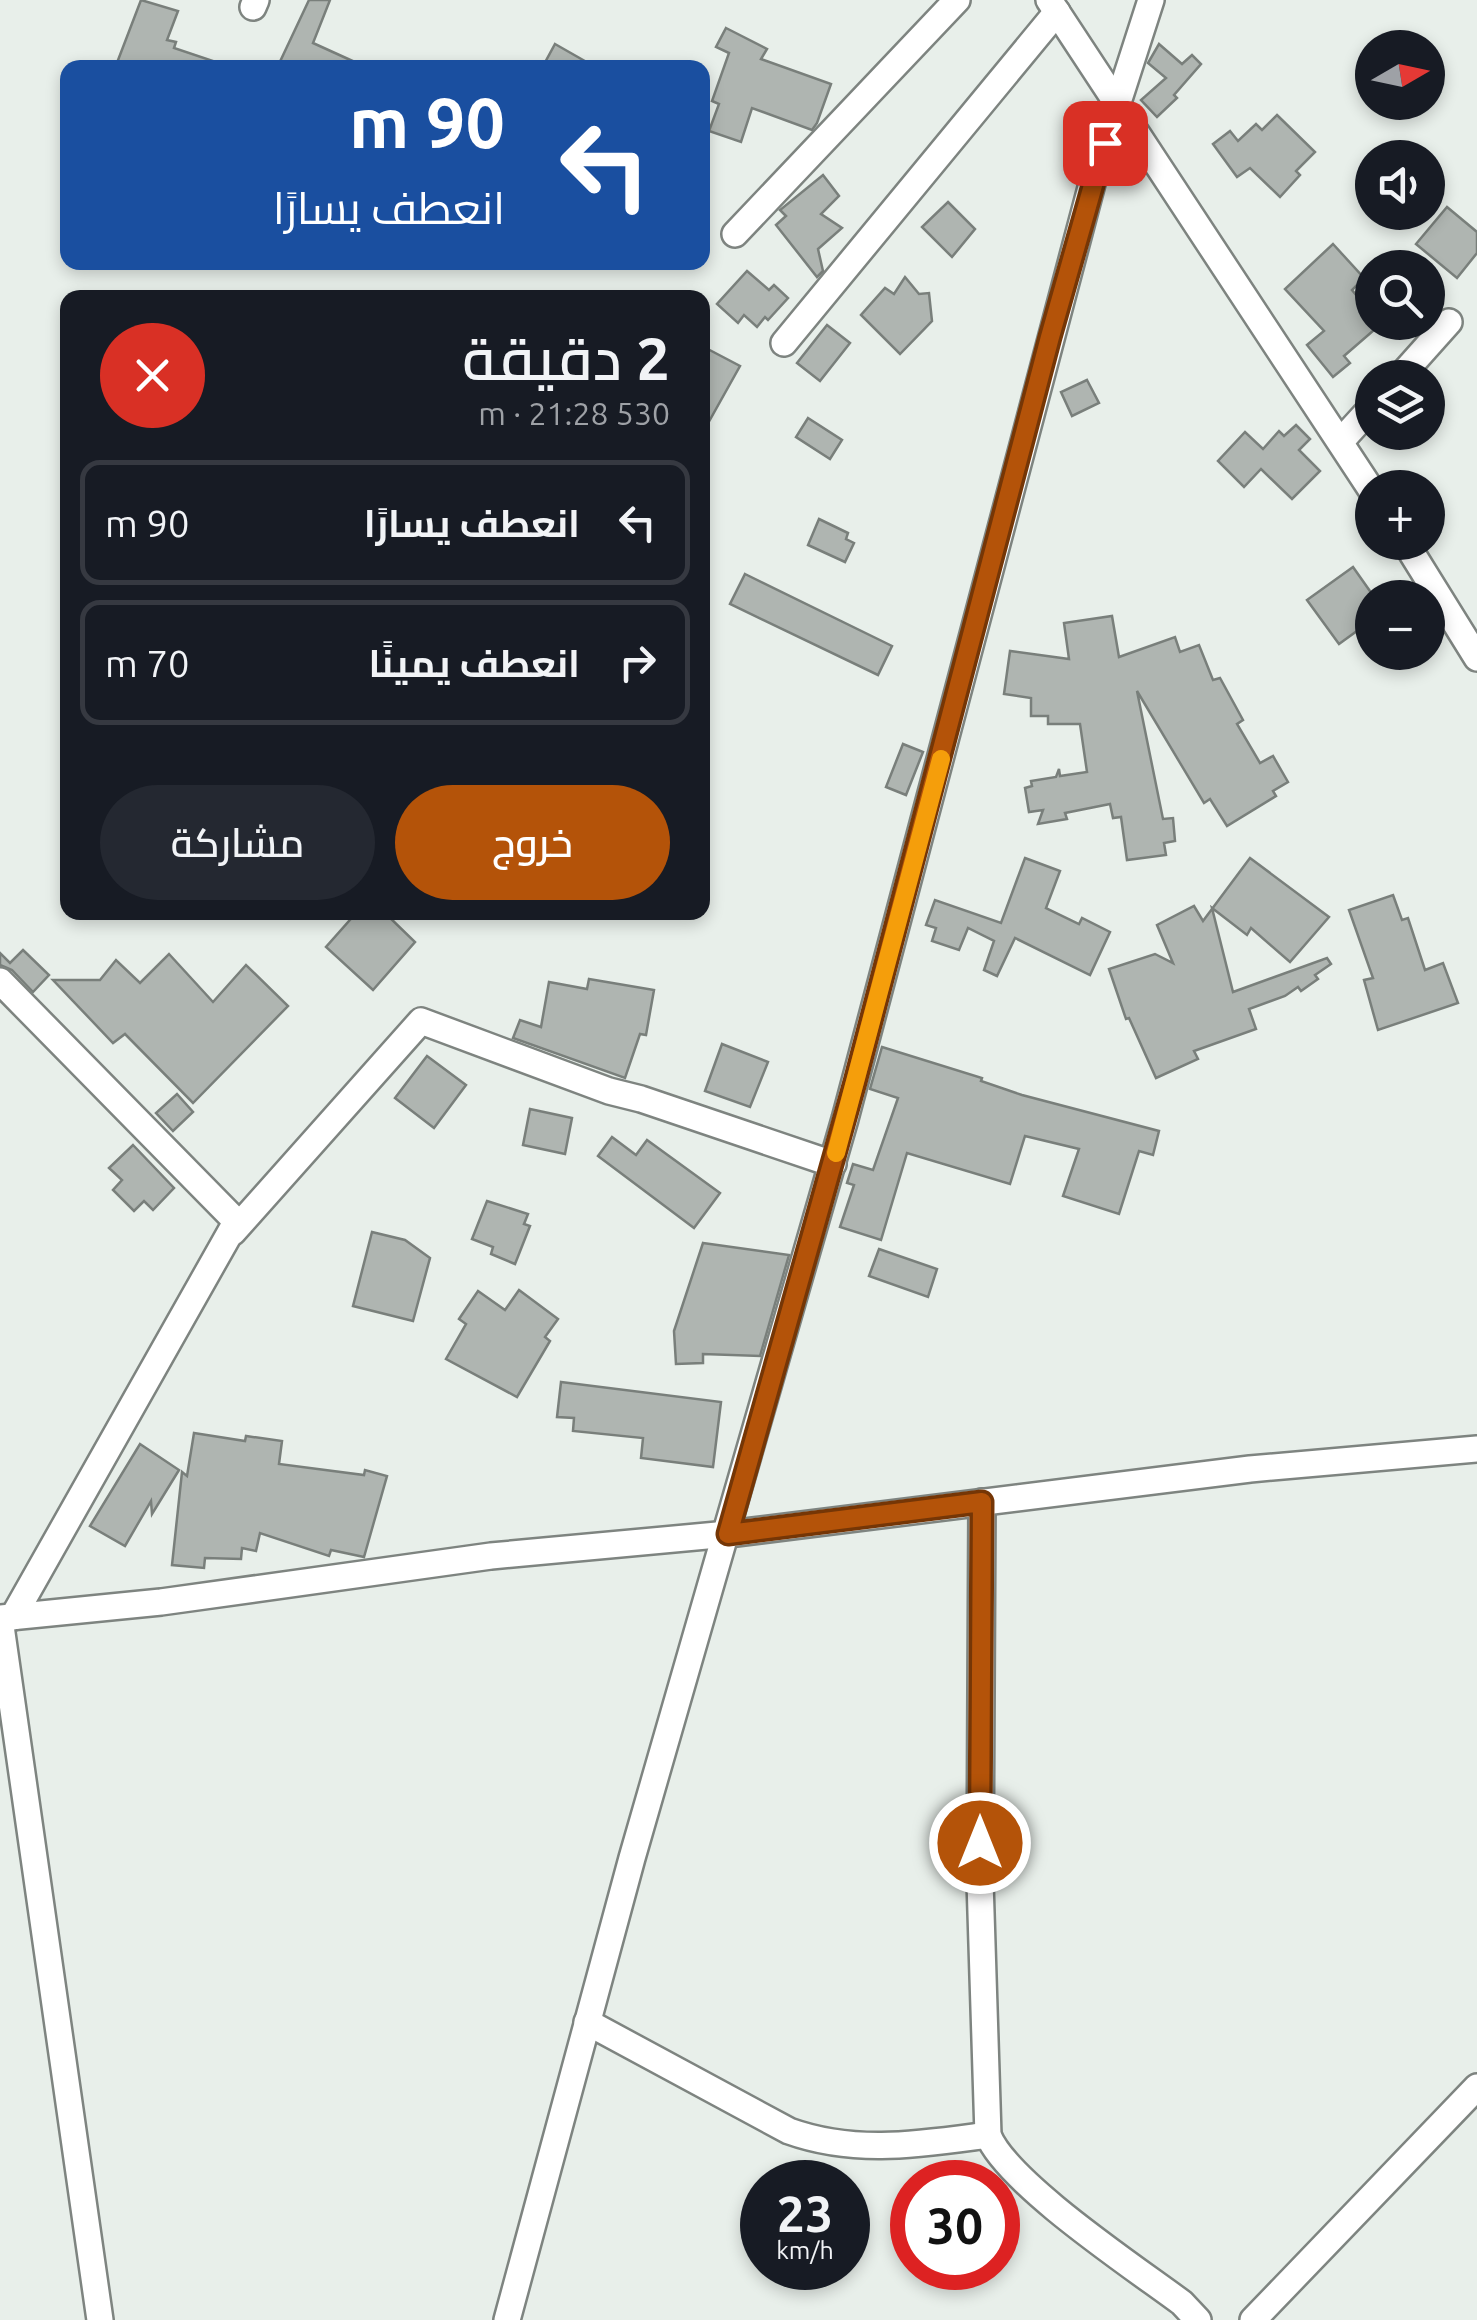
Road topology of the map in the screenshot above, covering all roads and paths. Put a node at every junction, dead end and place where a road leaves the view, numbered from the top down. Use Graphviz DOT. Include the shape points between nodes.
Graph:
graph roads {
  1 [pos="957,0"];
  2 [pos="1151,0"];
  3 [pos="1053,6"];
  4 [pos="1116,106"];
  5 [pos="734,234"];
  6 [pos="1449,322"];
  7 [pos="784,343"];
  8 [pos="1415,360"];
  9 [pos="1355,426"];
  10 [pos="1341,442"];
  11 [pos="1359,470"];
  12 [pos="1415,560"];
  13 [pos="1477,658"];
  14 [pos="0,981"];
  15 [pos="832,1164"];
  16 [pos="233,1232"];
  17 [pos="1477,1449"];
  18 [pos="982,1502"];
  19 [pos="728,1534"];
  20 [pos="4,1618"];
  21 [pos="587,2022"];
  22 [pos="1477,2087"];
  23 [pos="988,2134"];
  24 [pos="100,2320"];
  25 [pos="507,2320"];
  26 [pos="1198,2320"];
  27 [pos="1253,2320"];
  1 -- 5 [label="street"];
  2 -- 4 [label="street"];
  3 -- 4 [label="street"];
  3 -- 7 [label="street"];
  4 -- 10 [label="street"];
  4 -- 15 [label="street"];
  6 -- 8 [label="street"];
  9 -- 10 [label="street"];
  10 -- 11 [label="street"];
  12 -- 13 [label="street"];
  14 -- 16 [label="street" via="231,1216"];
  15 -- 16 [label="street" via="609,1092 422,1021"];
  15 -- 19 [label="street"];
  16 -- 20 [label="street"];
  17 -- 18 [label="street" via="1250,1468"];
  18 -- 19 [label="street"];
  18 -- 23 [label="street" via="980,1881"];
  19 -- 20 [label="street" via="490,1556"];
  19 -- 21 [label="street"];
  20 -- 24 [label="street"];
  21 -- 23 [label="street" via="811,2139 898,2147"];
  21 -- 25 [label="street"];
  22 -- 27 [label="street"];
  23 -- 26 [label="street" via="995,2152 1030,2186"];
}
